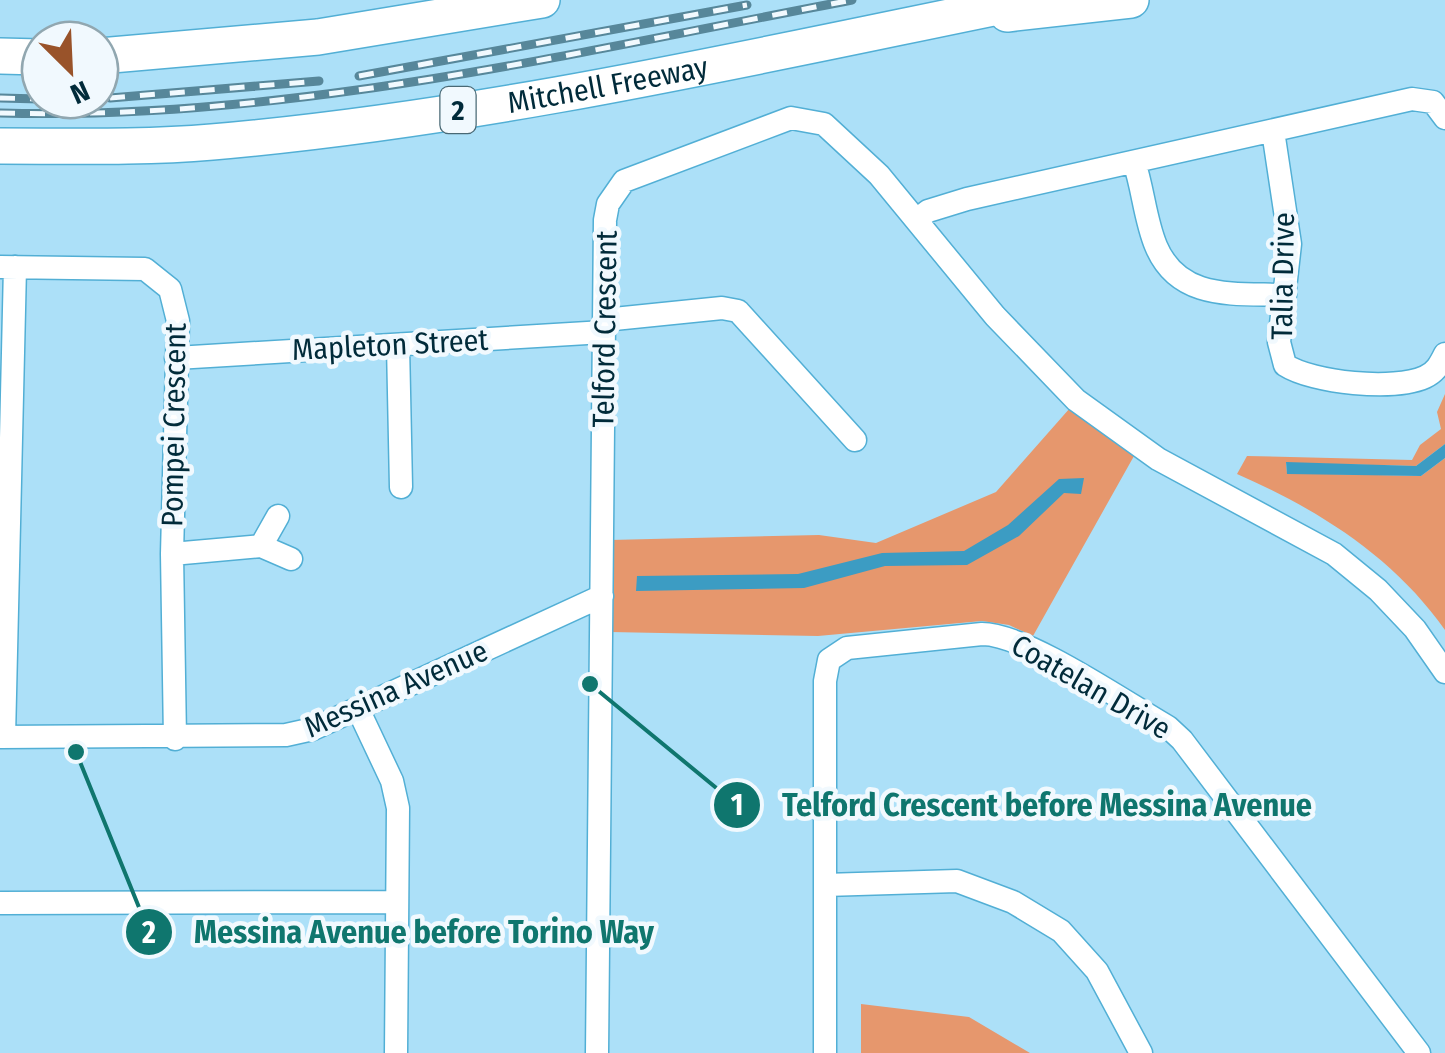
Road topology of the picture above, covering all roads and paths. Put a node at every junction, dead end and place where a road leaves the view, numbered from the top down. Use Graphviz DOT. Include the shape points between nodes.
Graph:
graph roads {
  1 [pos="542,0"];
  2 [pos="1032,0"];
  3 [pos="1130,0"];
  4 [pos="911,25"];
  5 [pos="120,54"];
  6 [pos="1445,118"];
  7 [pos="1272,130"];
  8 [pos="0,146"];
  9 [pos="1134,162"];
  10 [pos="916,220"];
  11 [pos="8,267"];
  12 [pos="1285,295"];
  13 [pos="604,326"];
  14 [pos="398,345"];
  15 [pos="1445,354"];
  16 [pos="176,358"];
  17 [pos="855,440"];
  18 [pos="400,487"];
  19 [pos="278,516"];
  20 [pos="261,546"];
  21 [pos="172,554"];
  22 [pos="291,559"];
  23 [pos="602,596"];
  24 [pos="1445,672"];
  25 [pos="358,709"];
  26 [pos="2,737"];
  27 [pos="174,739"];
  28 [pos="825,885"];
  29 [pos="394,902"];
  30 [pos="0,903"];
  31 [pos="396,1053"];
  32 [pos="597,1053"];
  33 [pos="825,1053"];
  34 [pos="1141,1053"];
  35 [pos="1418,1053"];
  1 -- 5 [label="highway" via="318,37"];
  2 -- 4 [label="highway, Mitchell Freeway / 2"];
  3 -- 4 [label="highway"];
  4 -- 8 [label="highway, Mitchell Freeway / 2" via="470,109 315,131 208,142"];
  6 -- 7 [label="street" via="1433,102 1412,99"];
  7 -- 9 [label="street"];
  7 -- 12 [label="street, Talia Drive" via="1290,244"];
  9 -- 10 [label="street" via="966,200"];
  9 -- 12 [label="street" via="1156,247 1183,283 1210,293"];
  10 -- 13 [label="street, Telford Crescent" via="842,137 824,124 791,118 624,181 614,191 605,220"];
  10 -- 24 [label="street, Telford Crescent" via="994,316 1076,400 1158,459 1334,554 1415,629"];
  11 -- 16 [label="street, Pompei Crescent" via="144,269 170,289 178,321"];
  11 -- 26 [label="street"];
  12 -- 15 [label="street, Talia Drive" via="1279,342 1286,365 1303,376 1358,383 1416,380 1435,371"];
  13 -- 14 [label="street, Mapleton Street"];
  13 -- 17 [label="street, Mapleton Street" via="738,311"];
  13 -- 23 [label="street, Telford Crescent"];
  14 -- 16 [label="street, Mapleton Street"];
  14 -- 18 [label="street"];
  16 -- 21 [label="street, Pompei Crescent"];
  19 -- 20 [label="street"];
  20 -- 21 [label="street"];
  20 -- 22 [label="street"];
  21 -- 27 [label="street, Pompei Crescent"];
  23 -- 25 [label="street, Messina Avenue"];
  23 -- 32 [label="street, Telford Crescent"];
  25 -- 27 [label="street, Messina Avenue" via="286,735"];
  25 -- 29 [label="street" via="398,808"];
  26 -- 27 [label="street, Messina Avenue"];
  28 -- 33 [label="street"];
  28 -- 34 [label="street" via="956,882 1012,902 1061,931 1097,972"];
  28 -- 35 [label="street, Coatelan Drive" via="829,660 848,648 1004,636 1168,727"];
  29 -- 30 [label="street"];
  29 -- 31 [label="street"];
}
